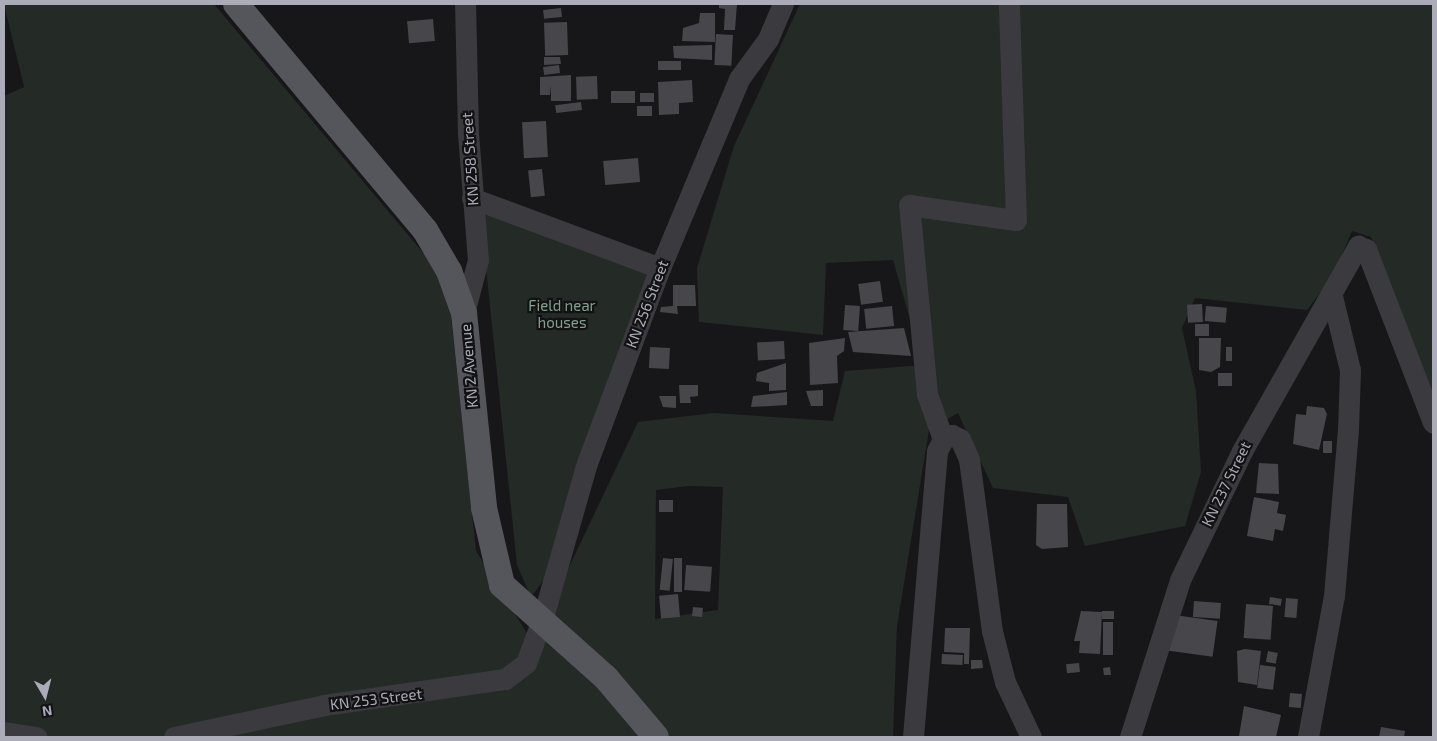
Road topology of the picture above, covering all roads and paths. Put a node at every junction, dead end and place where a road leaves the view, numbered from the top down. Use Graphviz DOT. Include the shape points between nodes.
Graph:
graph roads {
  1 [pos="236,4"];
  2 [pos="465,4"];
  3 [pos="783,4"];
  4 [pos="1009,4"];
  5 [pos="472,198"];
  6 [pos="660,268"];
  7 [pos="1332,296"];
  8 [pos="464,313"];
  9 [pos="1433,423"];
  10 [pos="943,439"];
  11 [pos="543,618"];
  12 [pos="4,732"];
  13 [pos="37,737"];
  14 [pos="174,737"];
  15 [pos="656,737"];
  16 [pos="913,737"];
  17 [pos="1031,737"];
  18 [pos="1130,737"];
  19 [pos="1308,737"];
  1 -- 8 [label="main road, KN 2 Avenue" via="425,230 449,271"];
  2 -- 5 [label="street, KN 258 Street"];
  3 -- 6 [label="street, KN 256 Street" via="768,39 739,79"];
  4 -- 10 [label="street" via="1016,220 909,205 927,394"];
  5 -- 6 [label="street"];
  5 -- 8 [label="street, KN 258 Street" via="478,260"];
  6 -- 11 [label="street, KN 256 Street" via="587,463"];
  7 -- 9 [label="street, KN 237 Street" via="1358,246 1366,249"];
  7 -- 18 [label="street, KN 237 Street" via="1299,345 1242,451 1180,580"];
  7 -- 19 [label="street" via="1350,370 1348,430 1334,596"];
  8 -- 11 [label="main road, KN 2 Avenue" via="474,434 494,559 502,585"];
  10 -- 16 [label="street" via="937,451"];
  10 -- 17 [label="street" via="952,435 960,439 970,459 992,631 1005,682"];
  11 -- 14 [label="street, KN 253 Street" via="526,663 505,679 324,705"];
  11 -- 15 [label="main road, KN 2 Avenue" via="640,713"];
  12 -- 13 [label="street"];
}
